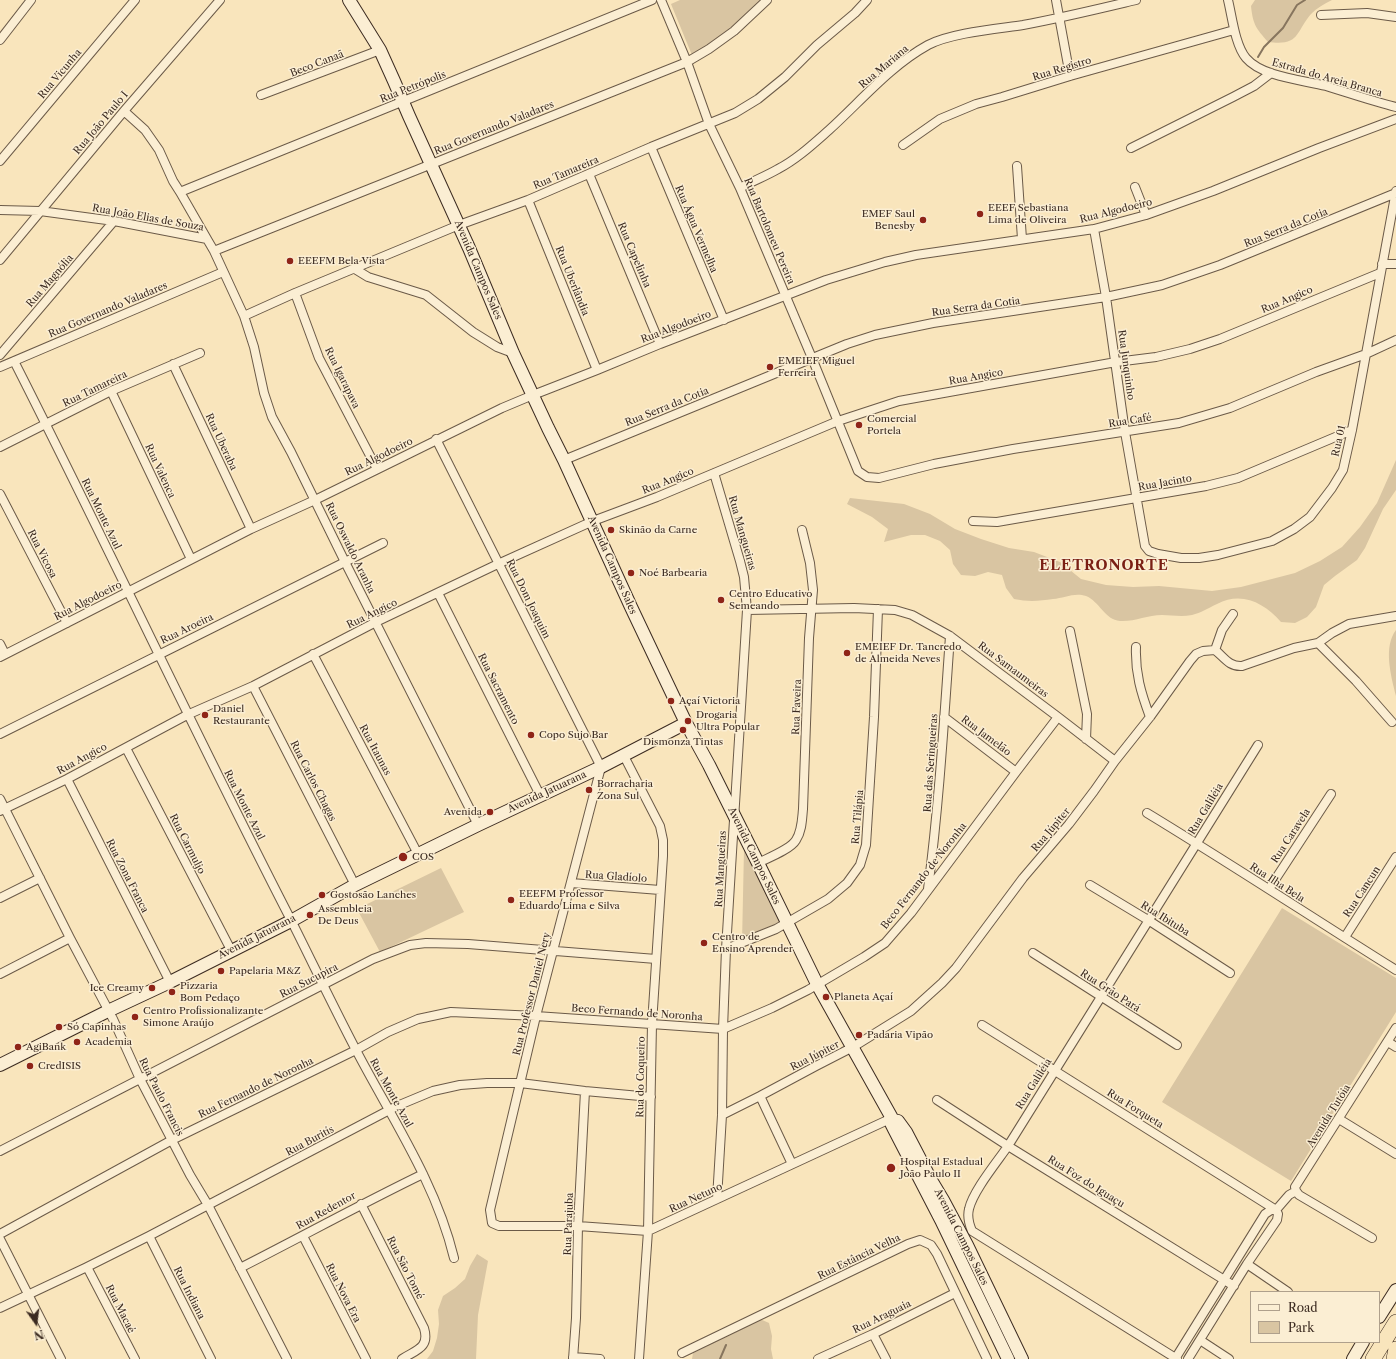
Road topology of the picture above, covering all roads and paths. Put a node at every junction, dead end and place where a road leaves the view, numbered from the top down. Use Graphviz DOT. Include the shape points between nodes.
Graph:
graph roads {
  1 [pos="31,0"];
  2 [pos="135,0"];
  3 [pos="220,0"];
  4 [pos="349,0"];
  5 [pos="652,0"];
  6 [pos="661,0"];
  7 [pos="767,0"];
  8 [pos="867,0"];
  9 [pos="1056,0"];
  10 [pos="1136,0"];
  11 [pos="1228,0"];
  12 [pos="1321,16"];
  13 [pos="1396,17"];
  14 [pos="1059,18"];
  15 [pos="1234,30"];
  16 [pos="0,40"];
  17 [pos="380,50"];
  18 [pos="686,62"];
  19 [pos="1271,73"];
  20 [pos="1070,76"];
  21 [pos="261,95"];
  22 [pos="403,102"];
  23 [pos="1396,107"];
  24 [pos="124,111"];
  25 [pos="1396,119"];
  26 [pos="709,124"];
  27 [pos="903,145"];
  28 [pos="651,147"];
  29 [pos="1131,148"];
  30 [pos="0,161"];
  31 [pos="431,164"];
  32 [pos="1017,166"];
  33 [pos="590,174"];
  34 [pos="1135,187"];
  35 [pos="740,188"];
  36 [pos="180,192"];
  37 [pos="1396,192"];
  38 [pos="528,200"];
  39 [pos="0,210"];
  40 [pos="40,211"];
  41 [pos="1146,215"];
  42 [pos="114,221"];
  43 [pos="458,225"];
  44 [pos="1094,229"];
  45 [pos="207,239"];
  46 [pos="1022,239"];
  47 [pos="214,251"];
  48 [pos="0,260"];
  49 [pos="1382,264"];
  50 [pos="1396,264"];
  51 [pos="355,269"];
  52 [pos="223,272"];
  53 [pos="1380,273"];
  54 [pos="295,293"];
  55 [pos="785,295"];
  56 [pos="1106,297"];
  57 [pos="244,316"];
  58 [pos="724,320"];
  59 [pos="1396,340"];
  60 [pos="660,344"];
  61 [pos="200,353"];
  62 [pos="513,353"];
  63 [pos="1366,354"];
  64 [pos="0,355"];
  65 [pos="812,358"];
  66 [pos="14,361"];
  67 [pos="1116,362"];
  68 [pos="173,364"];
  69 [pos="0,368"];
  70 [pos="598,370"];
  71 [pos="111,391"];
  72 [pos="533,394"];
  73 [pos="838,421"];
  74 [pos="46,424"];
  75 [pos="1352,430"];
  76 [pos="1125,432"];
  77 [pos="436,440"];
  78 [pos="0,447"];
  79 [pos="564,460"];
  80 [pos="377,469"];
  81 [pos="858,471"];
  82 [pos="714,473"];
  83 [pos="0,494"];
  84 [pos="1137,498"];
  85 [pos="314,500"];
  86 [pos="592,521"];
  87 [pos="973,521"];
  88 [pos="251,529"];
  89 [pos="802,530"];
  90 [pos="383,543"];
  91 [pos="1147,550"];
  92 [pos="191,560"];
  93 [pos="344,562"];
  94 [pos="500,563"];
  95 [pos="128,592"];
  96 [pos="438,592"];
  97 [pos="812,608"];
  98 [pos="878,609"];
  99 [pos="747,610"];
  100 [pos="1233,614"];
  101 [pos="1396,616"];
  102 [pos="376,622"];
  103 [pos="67,623"];
  104 [pos="1070,631"];
  105 [pos="950,636"];
  106 [pos="1318,643"];
  107 [pos="0,644"];
  108 [pos="1136,647"];
  109 [pos="1215,650"];
  110 [pos="159,654"];
  111 [pos="313,654"];
  112 [pos="3,655"];
  113 [pos="253,686"];
  114 [pos="187,715"];
  115 [pos="944,717"];
  116 [pos="1058,717"];
  117 [pos="1150,717"];
  118 [pos="1392,722"];
  119 [pos="686,723"];
  120 [pos="0,734"];
  121 [pos="1086,739"];
  122 [pos="1258,745"];
  123 [pos="126,748"];
  124 [pos="624,756"];
  125 [pos="1114,761"];
  126 [pos="601,767"];
  127 [pos="1016,772"];
  128 [pos="67,779"];
  129 [pos="1331,794"];
  130 [pos="540,795"];
  131 [pos="0,799"];
  132 [pos="2,810"];
  133 [pos="1146,813"];
  134 [pos="734,815"];
  135 [pos="478,825"];
  136 [pos="1197,844"];
  137 [pos="418,854"];
  138 [pos="1396,857"];
  139 [pos="758,863"];
  140 [pos="40,878"];
  141 [pos="571,883"];
  142 [pos="356,885"];
  143 [pos="1090,885"];
  144 [pos="1269,889"];
  145 [pos="660,890"];
  146 [pos="928,890"];
  147 [pos="0,898"];
  148 [pos="1148,920"];
  149 [pos="291,921"];
  150 [pos="786,923"];
  151 [pos="1345,937"];
  152 [pos="70,938"];
  153 [pos="726,949"];
  154 [pos="231,950"];
  155 [pos="554,950"];
  156 [pos="1033,953"];
  157 [pos="656,959"];
  158 [pos="1396,970"];
  159 [pos="1230,973"];
  160 [pos="0,974"];
  161 [pos="170,982"];
  162 [pos="817,984"];
  163 [pos="324,985"];
  164 [pos="1100,997"];
  165 [pos="108,1011"];
  166 [pos="536,1016"];
  167 [pos="652,1024"];
  168 [pos="982,1025"];
  169 [pos="1396,1028"];
  170 [pos="723,1029"];
  171 [pos="1388,1042"];
  172 [pos="1177,1045"];
  173 [pos="853,1047"];
  174 [pos="1396,1047"];
  175 [pos="356,1050"];
  176 [pos="0,1065"];
  177 [pos="1055,1070"];
  178 [pos="140,1079"];
  179 [pos="520,1083"];
  180 [pos="585,1091"];
  181 [pos="760,1096"];
  182 [pos="651,1097"];
  183 [pos="938,1100"];
  184 [pos="390,1110"];
  185 [pos="722,1115"];
  186 [pos="892,1119"];
  187 [pos="1339,1119"];
  188 [pos="172,1140"];
  189 [pos="1008,1146"];
  190 [pos="0,1151"];
  191 [pos="1396,1154"];
  192 [pos="792,1164"];
  193 [pos="423,1174"];
  194 [pos="1296,1191"];
  195 [pos="717,1199"];
  196 [pos="361,1204"];
  197 [pos="208,1205"];
  198 [pos="1276,1210"];
  199 [pos="948,1221"];
  200 [pos="494,1225"];
  201 [pos="578,1226"];
  202 [pos="648,1231"];
  203 [pos="0,1234"];
  204 [pos="149,1236"];
  205 [pos="303,1236"];
  206 [pos="1372,1238"];
  207 [pos="0,1239"];
  208 [pos="454,1258"];
  209 [pos="1247,1264"];
  210 [pos="87,1267"];
  211 [pos="240,1268"];
  212 [pos="1224,1280"];
  213 [pos="1234,1286"];
  214 [pos="1396,1290"];
  215 [pos="1287,1291"];
  216 [pos="955,1293"];
  217 [pos="27,1294"];
  218 [pos="0,1308"];
  219 [pos="1380,1315"];
  220 [pos="1396,1322"];
  221 [pos="873,1334"];
  222 [pos="1200,1340"];
  223 [pos="1396,1340"];
  224 [pos="1362,1343"];
  225 [pos="1396,1349"];
  226 [pos="682,1353"];
  227 [pos="58,1358"];
  228 [pos="573,1358"];
  229 [pos="1377,1358"];
  230 [pos="135,1359"];
  231 [pos="211,1359"];
  232 [pos="287,1359"];
  233 [pos="366,1359"];
  234 [pos="402,1359"];
  235 [pos="600,1359"];
  236 [pos="639,1359"];
  237 [pos="818,1359"];
  238 [pos="886,1359"];
  239 [pos="987,1359"];
  240 [pos="1008,1359"];
  241 [pos="1022,1359"];
  242 [pos="1176,1359"];
  243 [pos="1188,1359"];
  244 [pos="1230,1359"];
  245 [pos="1353,1359"];
  246 [pos="1394,1359"];
  1 -- 16 [label="street"];
  2 -- 30 [label="street, Rua Vicunha"];
  3 -- 24 [label="street, Rua João Paulo I"];
  4 -- 17 [label="street, Avenida Campos Sales"];
  5 -- 22 [label="street, Rua Petrópolis"];
  6 -- 18 [label="street, Rua Bartolomeu Pereira"];
  7 -- 18 [label="street, Rua Governando Valadares" via="734,31"];
  8 -- 26 [label="street, Rua Tamareira" via="758,99 735,113"];
  9 -- 14 [label="street"];
  10 -- 14 [label="street, Rua Mariana"];
  11 -- 15 [label="street, Estrada do Areia Branca"];
  12 -- 13 [label="street" via="1366,13"];
  14 -- 20 [label="street"];
  14 -- 35 [label="street, Rua Mariana" via="948,38 929,45 895,68 794,159"];
  15 -- 19 [label="street, Estrada do Areia Branca" via="1246,58"];
  15 -- 20 [label="street, Rua Registro"];
  17 -- 21 [label="street, Beco Canaã"];
  17 -- 22 [label="street, Avenida Campos Sales"];
  18 -- 26 [label="street, Rua Bartolomeu Pereira"];
  18 -- 31 [label="street, Rua Governando Valadares"];
  19 -- 23 [label="street, Estrada do Areia Branca"];
  19 -- 29 [label="street" via="1233,98"];
  20 -- 27 [label="street, Rua Registro" via="951,114"];
  22 -- 31 [label="street, Avenida Campos Sales"];
  22 -- 36 [label="street, Rua Petrópolis"];
  24 -- 36 [label="street" via="144,130 159,150"];
  24 -- 40 [label="street, Rua João Paulo I"];
  25 -- 41 [label="street, Rua Algodoeiro"];
  26 -- 28 [label="street, Rua Tamareira"];
  26 -- 35 [label="street, Rua Bartolomeu Pereira"];
  28 -- 33 [label="street, Rua Tamareira"];
  28 -- 58 [label="street, Rua Água Vermelha"];
  31 -- 43 [label="street, Avenida Campos Sales"];
  31 -- 47 [label="street, Rua Governando Valadares"];
  32 -- 46 [label="street"];
  33 -- 38 [label="street, Rua Tamareira"];
  33 -- 60 [label="street, Rua Capelinha"];
  34 -- 41 [label="street"];
  35 -- 55 [label="street, Rua Bartolomeu Pereira"];
  36 -- 45 [label="street"];
  37 -- 49 [label="street, Rua 01"];
  37 -- 56 [label="street, Rua Serra da Cotia" via="1220,265 1162,285"];
  38 -- 43 [label="street, Rua Tamareira"];
  38 -- 70 [label="street, Rua Uberlândia"];
  39 -- 40 [label="street, Rua João Elias de Souza"];
  40 -- 42 [label="street, Rua João Elias de Souza"];
  40 -- 48 [label="street, Rua João Paulo I"];
  41 -- 44 [label="street, Rua Algodoeiro"];
  42 -- 45 [label="street, Rua João Elias de Souza"];
  42 -- 64 [label="street, Rua Magnólia"];
  43 -- 51 [label="street, Rua Tamareira"];
  43 -- 62 [label="street, Avenida Campos Sales"];
  44 -- 46 [label="street, Rua Algodoeiro"];
  44 -- 56 [label="street, Rua Junquinho"];
  45 -- 47 [label="street, Rua João Elias de Souza"];
  46 -- 55 [label="street, Rua Algodoeiro" via="884,262"];
  47 -- 52 [label="street, Rua João Elias de Souza"];
  49 -- 50 [label="street"];
  49 -- 53 [label="street, Rua 01"];
  51 -- 54 [label="street, Rua Tamareira"];
  51 -- 62 [label="street" via="368,277 426,295 472,332"];
  52 -- 57 [label="street, Rua João Elias de Souza"];
  52 -- 66 [label="street, Rua Governando Valadares"];
  53 -- 63 [label="street, Rua 01"];
  53 -- 67 [label="street, Rua Angico" via="1220,339 1156,357"];
  54 -- 57 [label="street, Rua Tamareira"];
  54 -- 80 [label="street, Rua Igarapava" via="320,358"];
  55 -- 58 [label="street, Rua Algodoeiro"];
  55 -- 65 [label="street, Rua Bartolomeu Pereira"];
  56 -- 65 [label="street, Rua Serra da Cotia" via="933,323 875,335"];
  56 -- 67 [label="street, Rua Junquinho"];
  57 -- 85 [label="street, Rua Oswaldo Aranha" via="267,405"];
  58 -- 60 [label="street, Rua Algodoeiro"];
  59 -- 63 [label="street, Rua Café"];
  60 -- 70 [label="street, Rua Algodoeiro"];
  61 -- 68 [label="street, Rua Tamareira"];
  62 -- 72 [label="street, Avenida Campos Sales"];
  63 -- 75 [label="street, Rua 01"];
  63 -- 76 [label="street, Rua Café" via="1230,408 1179,422"];
  65 -- 73 [label="street, Rua Bartolomeu Pereira"];
  65 -- 79 [label="street, Rua Serra da Cotia"];
  66 -- 69 [label="street, Rua Governando Valadares"];
  66 -- 74 [label="street, Rua Monte Azul"];
  67 -- 73 [label="street, Rua Angico" via="899,401"];
  67 -- 76 [label="street, Rua Junquinho"];
  68 -- 71 [label="street, Rua Tamareira"];
  68 -- 88 [label="street, Rua Uberaba"];
  70 -- 72 [label="street, Rua Algodoeiro"];
  71 -- 74 [label="street, Rua Tamareira"];
  71 -- 92 [label="street, Rua Valenca"];
  72 -- 77 [label="street, Rua Algodoeiro"];
  72 -- 79 [label="street, Avenida Campos Sales"];
  73 -- 81 [label="street, Rua Bartolomeu Pereira"];
  73 -- 82 [label="street, Rua Angico"];
  74 -- 78 [label="street, Rua Tamareira"];
  74 -- 95 [label="street, Rua Monte Azul"];
  75 -- 84 [label="street, Rua Jacinto" via="1238,478"];
  75 -- 91 [label="street, Rua 01" via="1343,470 1310,516 1294,529 1272,541 1199,558 1181,558"];
  76 -- 81 [label="street, Rua Café" via="1013,449 934,464 879,478 867,477"];
  76 -- 84 [label="street, Rua Junquinho"];
  77 -- 80 [label="street, Rua Algodoeiro"];
  77 -- 94 [label="street, Rua Dom Joaquim"];
  79 -- 86 [label="street, Avenida Campos Sales"];
  80 -- 85 [label="street, Rua Algodoeiro"];
  82 -- 86 [label="street, Rua Angico"];
  82 -- 99 [label="street, Rua Mangueiras" via="744,577"];
  83 -- 103 [label="street, Rua Vicosa"];
  84 -- 87 [label="street, Rua Jacinto" via="997,522"];
  84 -- 91 [label="street, Rua Junquinho"];
  85 -- 88 [label="street, Rua Algodoeiro"];
  85 -- 93 [label="street, Rua Oswaldo Aranha"];
  86 -- 94 [label="street, Rua Angico"];
  86 -- 119 [label="street, Avenida Campos Sales"];
  88 -- 92 [label="street, Rua Algodoeiro"];
  89 -- 97 [label="street, Rua Faveira" via="812,577"];
  90 -- 93 [label="street, Rua Aroeira"];
  92 -- 95 [label="street, Rua Algodoeiro"];
  93 -- 102 [label="street, Rua Oswaldo Aranha"];
  93 -- 110 [label="street, Rua Aroeira"];
  94 -- 96 [label="street, Rua Angico"];
  94 -- 126 [label="street, Rua Dom Joaquim"];
  95 -- 103 [label="street, Rua Algodoeiro"];
  95 -- 110 [label="street, Rua Monte Azul"];
  96 -- 102 [label="street, Rua Angico"];
  96 -- 130 [label="street, Rua Sacramento"];
  97 -- 98 [label="street, Rua Samaumeiras"];
  97 -- 99 [label="street, Rua Samaumeiras"];
  97 -- 139 [label="street, Rua Faveira" via="800,829 796,841 791,846"];
  98 -- 105 [label="street, Rua Samaumeiras" via="912,615"];
  98 -- 150 [label="street, Rua Tilápia" via="866,845 860,865 847,883 828,899"];
  99 -- 134 [label="street, Rua Mangueiras"];
  100 -- 109 [label="street" via="1222,630"];
  101 -- 106 [label="street" via="1349,624"];
  102 -- 111 [label="street, Rua Angico"];
  102 -- 135 [label="street, Rua Oswaldo Aranha"];
  103 -- 112 [label="street, Rua Algodoeiro"];
  104 -- 121 [label="street" via="1087,714"];
  105 -- 115 [label="street, Rua das Seringueiras"];
  105 -- 116 [label="street, Rua Samaumeiras"];
  106 -- 109 [label="street" via="1294,648 1237,667"];
  106 -- 118 [label="street"];
  107 -- 112 [label="street"];
  108 -- 117 [label="street" via="1136,674"];
  109 -- 117 [label="street, Rua Júpiter" via="1196,654"];
  110 -- 114 [label="street, Rua Monte Azul"];
  110 -- 120 [label="street, Rua Aroeira"];
  111 -- 113 [label="street, Rua Angico"];
  111 -- 137 [label="street, Rua Itaunas"];
  113 -- 114 [label="street, Rua Angico"];
  113 -- 142 [label="street, Rua Carlos Chagas"];
  114 -- 123 [label="street, Rua Angico"];
  114 -- 149 [label="street, Rua Monte Azul"];
  115 -- 127 [label="street, Rua Jamelão"];
  115 -- 146 [label="street, Rua das Seringueiras"];
  116 -- 121 [label="street, Rua Samaumeiras"];
  116 -- 127 [label="street, Beco Fernando de Noronha"];
  117 -- 125 [label="street, Rua Júpiter"];
  119 -- 124 [label="street, Avenida Jatuarana"];
  119 -- 134 [label="street, Avenida Campos Sales"];
  121 -- 125 [label="street, Rua Samaumeiras"];
  122 -- 136 [label="street, Rua Galiléia"];
  123 -- 128 [label="street, Rua Angico"];
  123 -- 154 [label="street, Rua Carmuljo"];
  124 -- 126 [label="street, Avenida Jatuarana"];
  124 -- 145 [label="street, Rua do Coqueiro" via="660,826 663,856"];
  125 -- 173 [label="street, Rua Júpiter" via="1069,824 1023,878 951,973 912,1011"];
  126 -- 130 [label="street, Avenida Jatuarana"];
  126 -- 141 [label="street, Rua Professor Daniel Nery"];
  127 -- 146 [label="street, Beco Fernando de Noronha"];
  128 -- 132 [label="street, Rua Angico"];
  128 -- 161 [label="street, Rua Zona Franca"];
  129 -- 144 [label="street, Rua Caravela"];
  130 -- 135 [label="street, Avenida Jatuarana"];
  131 -- 132 [label="street, Rua Paulo Francis"];
  132 -- 140 [label="street, Rua Paulo Francis"];
  133 -- 136 [label="street, Rua Ilha Bela"];
  134 -- 139 [label="street, Avenida Campos Sales"];
  134 -- 153 [label="street, Rua Mangueiras"];
  135 -- 137 [label="street, Avenida Jatuarana"];
  136 -- 144 [label="street, Rua Ilha Bela"];
  136 -- 148 [label="street, Rua Galiléia"];
  137 -- 142 [label="street, Avenida Jatuarana"];
  138 -- 151 [label="street, Rua Cancun"];
  139 -- 150 [label="street, Avenida Campos Sales"];
  140 -- 147 [label="street"];
  140 -- 152 [label="street, Rua Paulo Francis"];
  141 -- 145 [label="street, Rua Gladíolo"];
  141 -- 155 [label="street, Rua Professor Daniel Nery"];
  142 -- 149 [label="street, Avenida Jatuarana"];
  143 -- 148 [label="street, Rua Ibituba"];
  144 -- 151 [label="street, Rua Ilha Bela"];
  145 -- 157 [label="street, Rua do Coqueiro"];
  146 -- 162 [label="street, Beco Fernando de Noronha" via="884,943"];
  148 -- 159 [label="street, Rua Ibituba"];
  148 -- 164 [label="street, Rua Galiléia"];
  149 -- 154 [label="street, Avenida Jatuarana"];
  149 -- 163 [label="street, Rua Monte Azul"];
  150 -- 153 [label="street, Rua Tilápia"];
  150 -- 162 [label="street, Avenida Campos Sales"];
  151 -- 158 [label="street, Rua Ilha Bela"];
  152 -- 160 [label="street"];
  152 -- 165 [label="street, Rua Paulo Francis"];
  153 -- 170 [label="street, Rua Mangueiras"];
  154 -- 161 [label="street, Avenida Jatuarana"];
  155 -- 157 [label="street, Rua Sucupira"];
  155 -- 163 [label="street, Rua Sucupira" via="468,944 410,945 378,957"];
  155 -- 166 [label="street, Rua Professor Daniel Nery"];
  156 -- 164 [label="street, Rua Grão Pará"];
  157 -- 167 [label="street, Rua do Coqueiro"];
  161 -- 165 [label="street, Avenida Jatuarana"];
  162 -- 170 [label="street, Beco Fernando de Noronha" via="772,1008"];
  162 -- 173 [label="street, Avenida Campos Sales"];
  163 -- 175 [label="street, Rua Monte Azul"];
  163 -- 178 [label="street, Rua Sucupira"];
  164 -- 172 [label="street, Rua Grão Pará"];
  164 -- 177 [label="street, Rua Galiléia"];
  165 -- 176 [label="street, Avenida Jatuarana"];
  165 -- 178 [label="street, Rua Paulo Francis"];
  166 -- 167 [label="street, Beco Fernando de Noronha"];
  166 -- 175 [label="street, Rua Fernando de Noronha" via="445,1013 408,1023"];
  166 -- 179 [label="street, Rua Professor Daniel Nery"];
  167 -- 170 [label="street, Beco Fernando de Noronha"];
  167 -- 182 [label="street, Rua do Coqueiro"];
  168 -- 177 [label="street, Rua Forqueta"];
  169 -- 171 [label="street, Avenida Tutóia"];
  170 -- 185 [label="street, Rua Mangueiras"];
  171 -- 174 [label="street"];
  171 -- 187 [label="street, Avenida Tutóia"];
  173 -- 181 [label="street, Rua Júpiter"];
  173 -- 186 [label="street, Avenida Campos Sales"];
  175 -- 184 [label="street, Rua Monte Azul"];
  175 -- 188 [label="street, Rua Fernando de Noronha"];
  177 -- 189 [label="street, Rua Galiléia"];
  177 -- 198 [label="street, Rua Forqueta"];
  178 -- 188 [label="street, Rua Paulo Francis"];
  178 -- 190 [label="street, Rua Sucupira"];
  179 -- 180 [label="street, Rua Buritís"];
  179 -- 184 [label="street, Rua Buritís" via="472,1084 446,1088 422,1094"];
  179 -- 200 [label="street, Rua Professor Daniel Nery" via="490,1210"];
  180 -- 182 [label="street, Rua Buritís"];
  180 -- 201 [label="street, Rua Parajuba"];
  181 -- 185 [label="street, Rua Júpiter"];
  181 -- 192 [label="street"];
  182 -- 202 [label="street, Rua do Coqueiro"];
  183 -- 189 [label="street, Rua Foz do Iguaçu"];
  184 -- 193 [label="street, Rua Monte Azul"];
  184 -- 197 [label="street, Rua Buritís"];
  185 -- 195 [label="street, Rua Mangueiras"];
  186 -- 192 [label="street, Rua Netuno"];
  186 -- 199 [label="street, Avenida Campos Sales" via="898,1121 906,1132"];
  187 -- 191 [label="street"];
  187 -- 194 [label="street, Avenida Tutóia" via="1296,1187"];
  188 -- 197 [label="street, Rua Paulo Francis"];
  188 -- 203 [label="street, Rua Fernando de Noronha"];
  189 -- 212 [label="street, Rua Foz do Iguaçu"];
  189 -- 242 [label="street, Rua Galiléia" via="971,1202 968,1216 972,1231"];
  192 -- 195 [label="street, Rua Netuno"];
  193 -- 196 [label="street, Rua Redentor"];
  193 -- 208 [label="street, Rua Monte Azul" via="447,1231"];
  194 -- 198 [label="street, Avenida Tutóia"];
  194 -- 206 [label="street"];
  195 -- 202 [label="street, Rua Netuno"];
  196 -- 205 [label="street, Rua Redentor"];
  196 -- 234 [label="street, Rua São Tomé" via="426,1335 421,1348"];
  197 -- 204 [label="street, Rua Buritís"];
  197 -- 211 [label="street, Rua Paulo Francis"];
  198 -- 209 [label="street, Avenida Tutóia" via="1277,1220"];
  198 -- 212 [label="street, Avenida Tutóia" via="1265,1214"];
  199 -- 240 [label="street, Avenida Campos Sales"];
  199 -- 241 [label="street, Avenida Campos Sales"];
  200 -- 201 [label="street, Rua Netuno"];
  201 -- 202 [label="street, Rua Netuno"];
  201 -- 228 [label="street, Rua Parajuba"];
  202 -- 236 [label="street, Rua do Coqueiro"];
  204 -- 210 [label="street, Rua Buritís"];
  204 -- 231 [label="street, Rua Indiana"];
  205 -- 211 [label="street, Rua Redentor"];
  205 -- 233 [label="street, Rua Nova Era"];
  207 -- 217 [label="street"];
  209 -- 213 [label="street, Avenida Tutóia"];
  209 -- 215 [label="street"];
  210 -- 217 [label="street, Rua Buritís"];
  210 -- 230 [label="street, Rua Macaé"];
  211 -- 232 [label="street, Rua Paulo Francis"];
  212 -- 213 [label="street, Rua Foz do Iguaçu"];
  212 -- 242 [label="street, Avenida Tutóia"];
  213 -- 222 [label="street, Avenida Tutóia"];
  214 -- 219 [label="street"];
  216 -- 221 [label="street, Rua Araguaia"];
  216 -- 226 [label="street, Rua Estância Velha" via="931,1245 916,1240"];
  216 -- 239 [label="street, Rua Estância Velha"];
  217 -- 218 [label="street, Rua Buritís"];
  217 -- 227 [label="street"];
  220 -- 229 [label="highway"];
  221 -- 237 [label="street, Rua Araguaia"];
  221 -- 238 [label="street"];
  222 -- 243 [label="street, Avenida Tutóia"];
  222 -- 244 [label="street"];
  223 -- 229 [label="highway"];
  224 -- 245 [label="street"];
  225 -- 246 [label="highway"];
  228 -- 235 [label="street, Rua Parajuba"];
}
